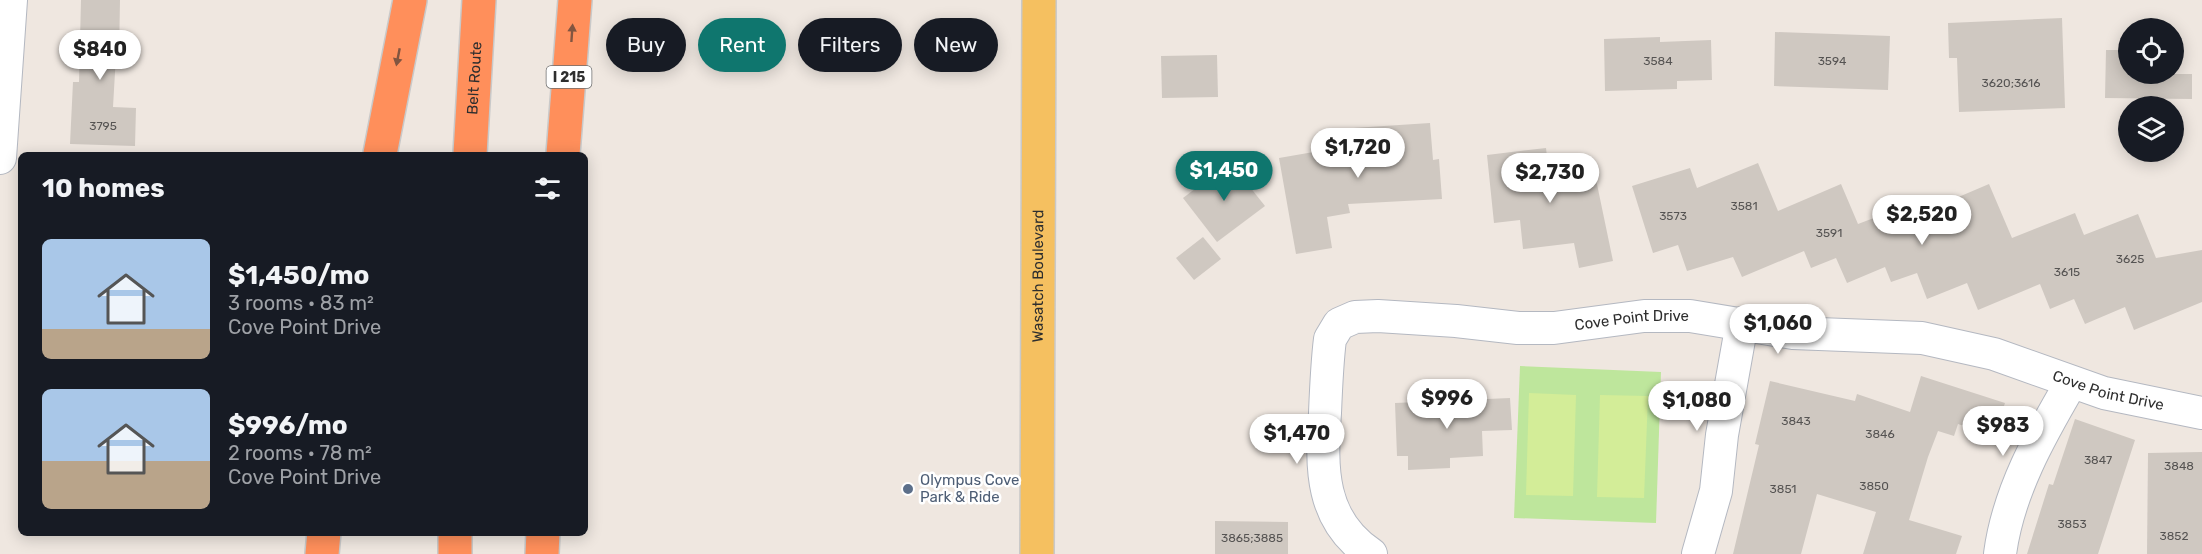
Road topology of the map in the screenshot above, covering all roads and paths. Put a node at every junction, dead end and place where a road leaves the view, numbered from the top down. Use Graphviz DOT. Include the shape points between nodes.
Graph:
graph roads {
  1 [pos="11,0"];
  2 [pos="410,0"];
  3 [pos="478,0"];
  4 [pos="575,0"];
  5 [pos="1039,0"];
  6 [pos="380,152"];
  7 [pos="470,152"];
  8 [pos="563,152"];
  9 [pos="0,158"];
  10 [pos="1742,323"];
  11 [pos="2071,383"];
  12 [pos="2202,413"];
  13 [pos="324,536"];
  14 [pos="455,536"];
  15 [pos="543,536"];
  16 [pos="322,554"];
  17 [pos="455,554"];
  18 [pos="542,554"];
  19 [pos="1037,554"];
  20 [pos="1371,554"];
  21 [pos="1698,554"];
  22 [pos="2000,554"];
  1 -- 9 [label="street"];
  2 -- 6 [label="highway, one-way"];
  3 -- 7 [label="highway, Belt Route"];
  8 -- 4 [label="highway, I 215, one-way"];
  5 -- 19 [label="main road, Wasatch Boulevard"];
  10 -- 11 [label="street, Cove Point Drive" via="1793,333 1922,338 1994,354"];
  10 -- 20 [label="street, Cove Point Drive" via="1690,316 1644,316 1554,328 1518,328 1378,316 1346,319 1330,339 1323,474 1338,522 1350,538"];
  10 -- 21 [label="street" via="1716,491"];
  11 -- 12 [label="street, Cove Point Drive" via="2152,405"];
  11 -- 22 [label="street" via="2028,461"];
  13 -- 16 [label="highway"];
  14 -- 17 [label="highway"];
  15 -- 18 [label="highway"];
}
